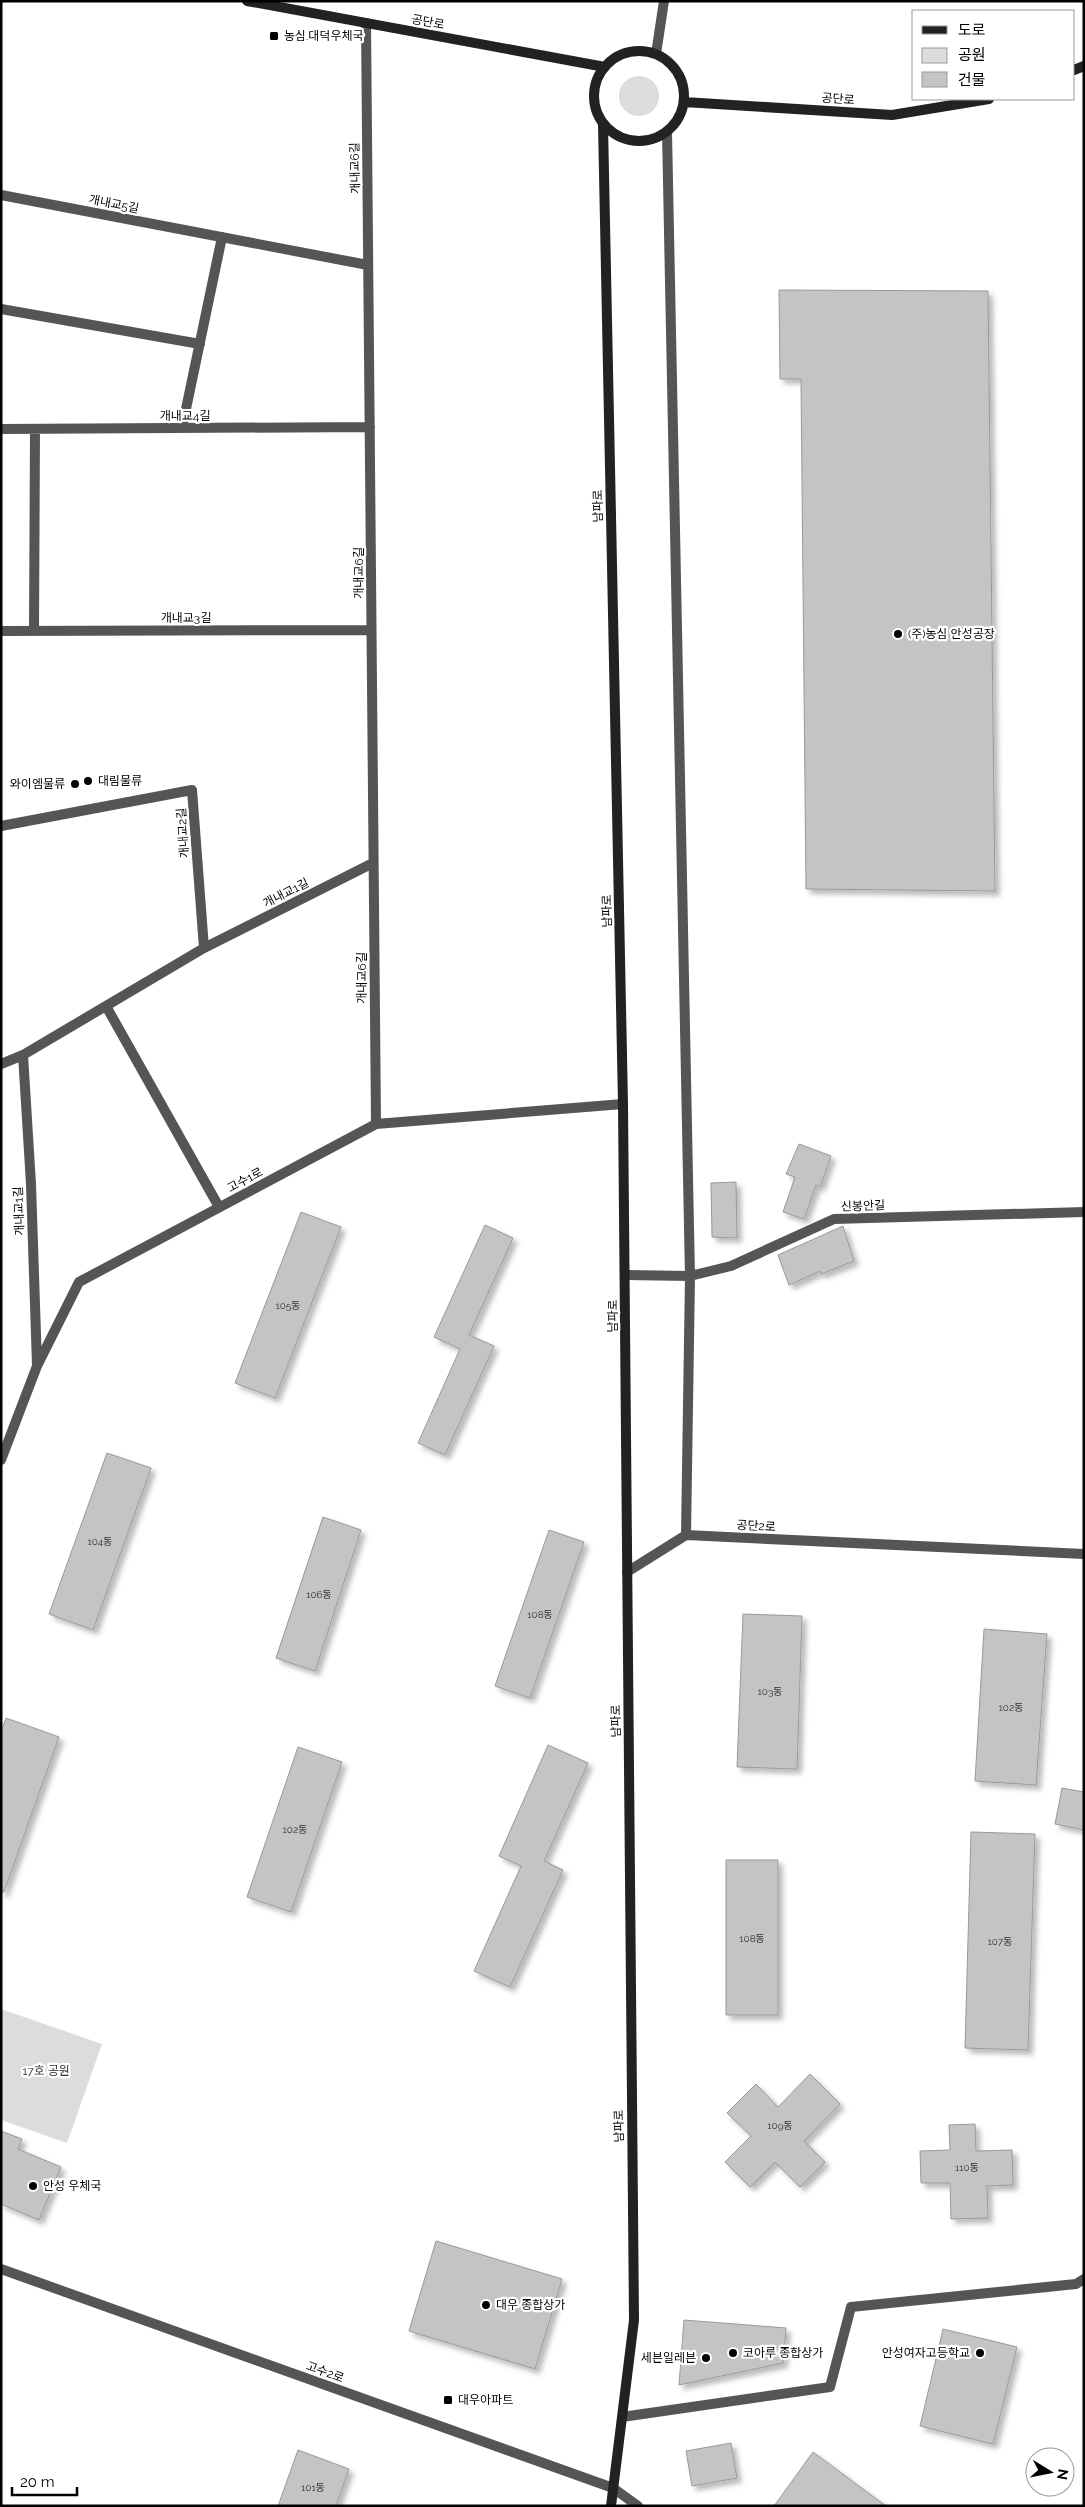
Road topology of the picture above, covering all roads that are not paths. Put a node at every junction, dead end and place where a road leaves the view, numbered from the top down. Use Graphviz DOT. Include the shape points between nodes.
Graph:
graph roads {
  1 [pos="247,1"];
  2 [pos="664,1"];
  3 [pos="366,23"];
  4 [pos="656,54"];
  5 [pos="605,67"];
  6 [pos="983,100"];
  7 [pos="684,102"];
  8 [pos="603,124"];
  9 [pos="667,132"];
  10 [pos="1,195"];
  11 [pos="222,238"];
  12 [pos="368,265"];
  13 [pos="1,309"];
  14 [pos="200,344"];
  15 [pos="370,427"];
  16 [pos="182,428"];
  17 [pos="35,429"];
  18 [pos="1,430"];
  19 [pos="34,630"];
  20 [pos="372,630"];
  21 [pos="1,631"];
  22 [pos="1,826"];
  23 [pos="374,863"];
  24 [pos="204,948"];
  25 [pos="106,1006"];
  26 [pos="23,1056"];
  27 [pos="1,1064"];
  28 [pos="623,1104"];
  29 [pos="376,1124"];
  30 [pos="219,1208"];
  31 [pos="1084,1212"];
  32 [pos="625,1275"];
  33 [pos="690,1276"];
  34 [pos="37,1366"];
  35 [pos="1,1460"];
  36 [pos="686,1535"];
  37 [pos="1084,1554"];
  38 [pos="627,1572"];
  39 [pos="1,2269"];
  40 [pos="1084,2279"];
  41 [pos="622,2417"];
  42 [pos="613,2488"];
  43 [pos="611,2506"];
  44 [pos="638,2506"];
  1 -- 3 [label="street, 공단로"];
  2 -- 4 [label="street"];
  3 -- 5 [label="street, 공단로"];
  3 -- 12 [label="street, 개내교6길"];
  4 -- 5 [label="street" via="633,51 622,54"];
  4 -- 7 [label="street" via="667,60 681,78"];
  5 -- 8 [label="street" via="594,90 596,108"];
  6 -- 7 [label="street, 공단로" via="892,115"];
  7 -- 9 [label="street" via="681,113"];
  8 -- 9 [label="street" via="622,138 634,141 651,140"];
  8 -- 28 [label="street, 남파로"];
  9 -- 33 [label="street"];
  10 -- 11 [label="street, 개내교5길"];
  11 -- 12 [label="street, 개내교5길"];
  11 -- 14 [label="street"];
  12 -- 15 [label="street, 개내교6길"];
  13 -- 14 [label="street"];
  14 -- 16 [label="street"];
  15 -- 16 [label="street, 개내교4길"];
  15 -- 20 [label="street, 개내교6길"];
  16 -- 17 [label="street, 개내교4길"];
  17 -- 18 [label="street, 개내교4길"];
  17 -- 19 [label="street"];
  19 -- 20 [label="street, 개내교3길"];
  19 -- 21 [label="street, 개내교3길"];
  20 -- 23 [label="street, 개내교6길"];
  22 -- 24 [label="street, 개내교2길" via="192,790"];
  23 -- 24 [label="street, 개내교1길"];
  23 -- 29 [label="street, 개내교6길"];
  24 -- 25 [label="street, 개내교1길"];
  25 -- 26 [label="street, 개내교1길"];
  25 -- 30 [label="street"];
  26 -- 27 [label="street, 개내교1길"];
  26 -- 34 [label="street, 개내교1길"];
  28 -- 29 [label="street, 고수1로"];
  28 -- 32 [label="street, 남파로"];
  29 -- 30 [label="street, 고수1로"];
  30 -- 34 [label="street, 고수1로" via="79,1282"];
  31 -- 33 [label="street, 신봉안길" via="834,1219 731,1266"];
  32 -- 33 [label="street, 신봉안길"];
  32 -- 38 [label="street, 남파로"];
  33 -- 36 [label="street"];
  34 -- 35 [label="street, 고수1로"];
  36 -- 37 [label="street, 공단2로"];
  36 -- 38 [label="street"];
  38 -- 41 [label="street, 남파로" via="634,2320"];
  39 -- 42 [label="street, 고수2로"];
  40 -- 41 [label="street" via="1076,2284 851,2307 830,2386"];
  41 -- 42 [label="street, 남파로"];
  42 -- 43 [label="street, 남파로"];
  42 -- 44 [label="street, 고수2로"];
}
